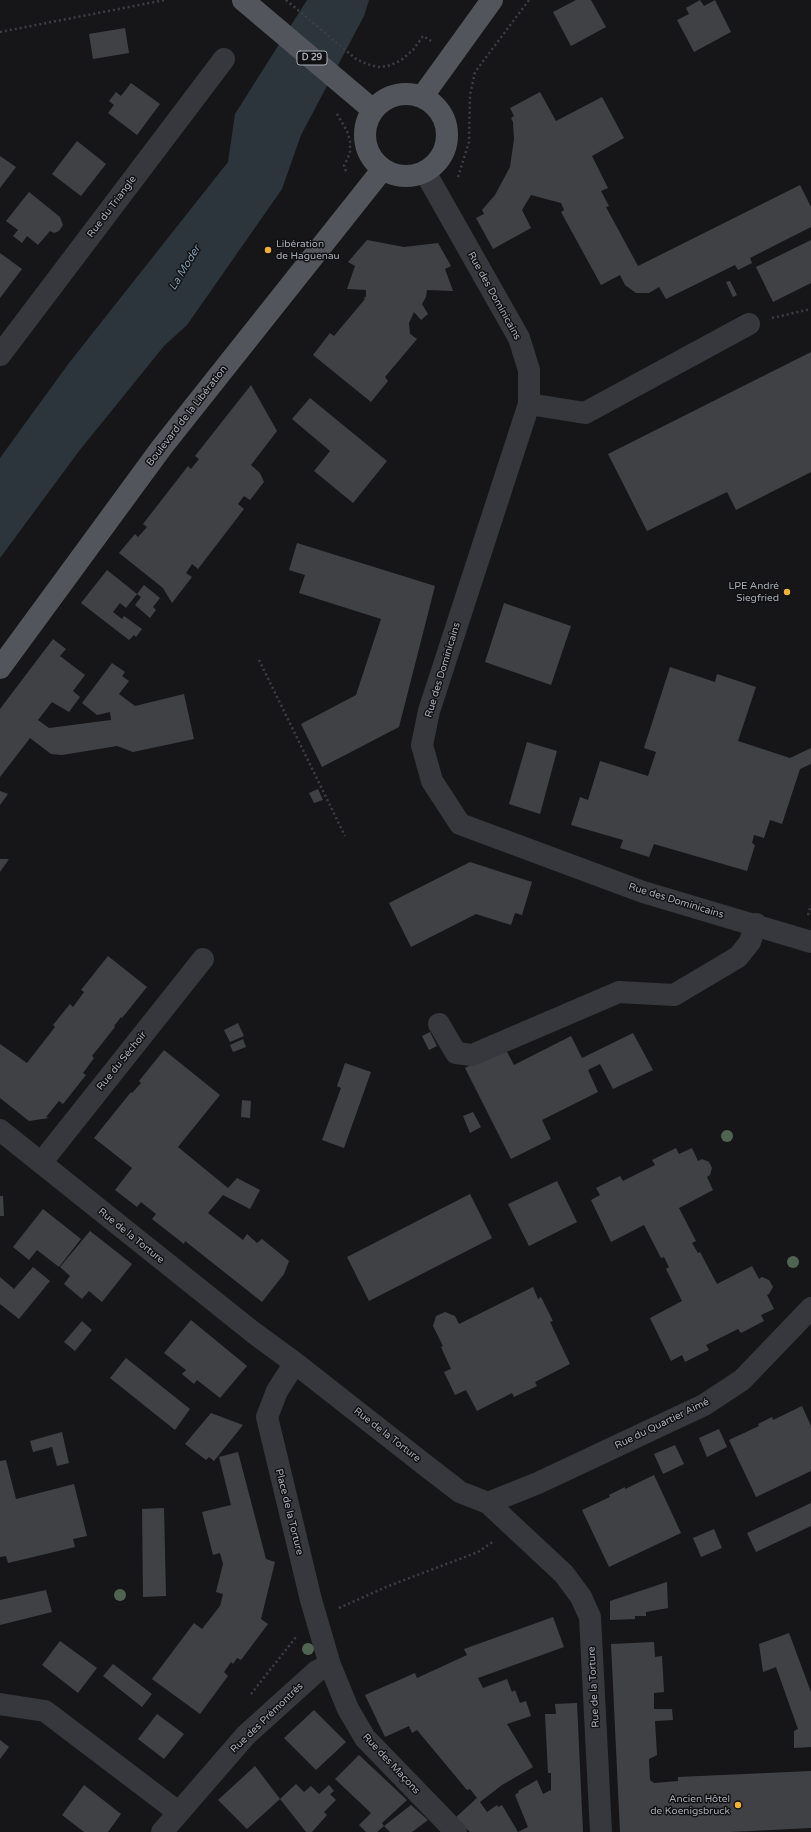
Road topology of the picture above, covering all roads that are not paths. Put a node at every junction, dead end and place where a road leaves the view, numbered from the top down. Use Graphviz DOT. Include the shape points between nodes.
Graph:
graph roads {
  1 [pos="243,0"];
  2 [pos="492,0"];
  3 [pos="224,59"];
  4 [pos="422,97"];
  5 [pos="373,110"];
  6 [pos="382,170"];
  7 [pos="425,172"];
  8 [pos="749,324"];
  9 [pos="0,355"];
  10 [pos="529,404"];
  11 [pos="0,668"];
  12 [pos="756,924"];
  13 [pos="811,942"];
  14 [pos="203,959"];
  15 [pos="439,1024"];
  16 [pos="0,1130"];
  17 [pos="41,1163"];
  18 [pos="811,1308"];
  19 [pos="295,1363"];
  20 [pos="488,1503"];
  21 [pos="330,1665"];
  22 [pos="1,1705"];
  23 [pos="178,1812"];
  24 [pos="162,1832"];
  25 [pos="456,1832"];
  26 [pos="602,1832"];
  1 -- 5 [label="main road, D 29"];
  2 -- 4 [label="main road"];
  3 -- 9 [label="street, Rue du Triangle"];
  4 -- 5 [label="main road" via="409,94 395,95"];
  4 -- 7 [label="main road" via="442,114 447,127 444,153 436,164"];
  5 -- 6 [label="main road" via="366,125 365,142 374,162"];
  6 -- 7 [label="main road" via="403,177"];
  6 -- 11 [label="main road, Boulevard de la Libération" via="162,447"];
  7 -- 10 [label="street, Rue des Dominicains" via="519,338 529,370"];
  8 -- 10 [label="street" via="584,413"];
  10 -- 12 [label="street, Rue des Dominicains" via="429,711 422,745 432,781 460,824 643,892"];
  12 -- 13 [label="street, Rue des Dominicains"];
  12 -- 15 [label="street" via="750,942 738,957 674,995 619,992 472,1055 456,1053"];
  14 -- 17 [label="street, Rue du Séchoir"];
  16 -- 17 [label="street, Rue de la Torture"];
  17 -- 19 [label="street, Rue de la Torture"];
  18 -- 20 [label="street, Rue du Quartier Aimé" via="742,1380 704,1405 538,1483"];
  19 -- 20 [label="street, Rue de la Torture" via="460,1492"];
  19 -- 21 [label="street, Place de la Torture" via="277,1391 266,1417 310,1600"];
  20 -- 26 [label="street, Rue de la Torture" via="564,1574 581,1597 590,1618"];
  21 -- 23 [label="street, Rue des Prémontrés" via="318,1671 246,1735"];
  21 -- 25 [label="street, Rue des Maçons" via="348,1709 365,1738"];
  22 -- 23 [label="street" via="45,1711"];
  23 -- 24 [label="street, Rue des Prémontrés"];
}
